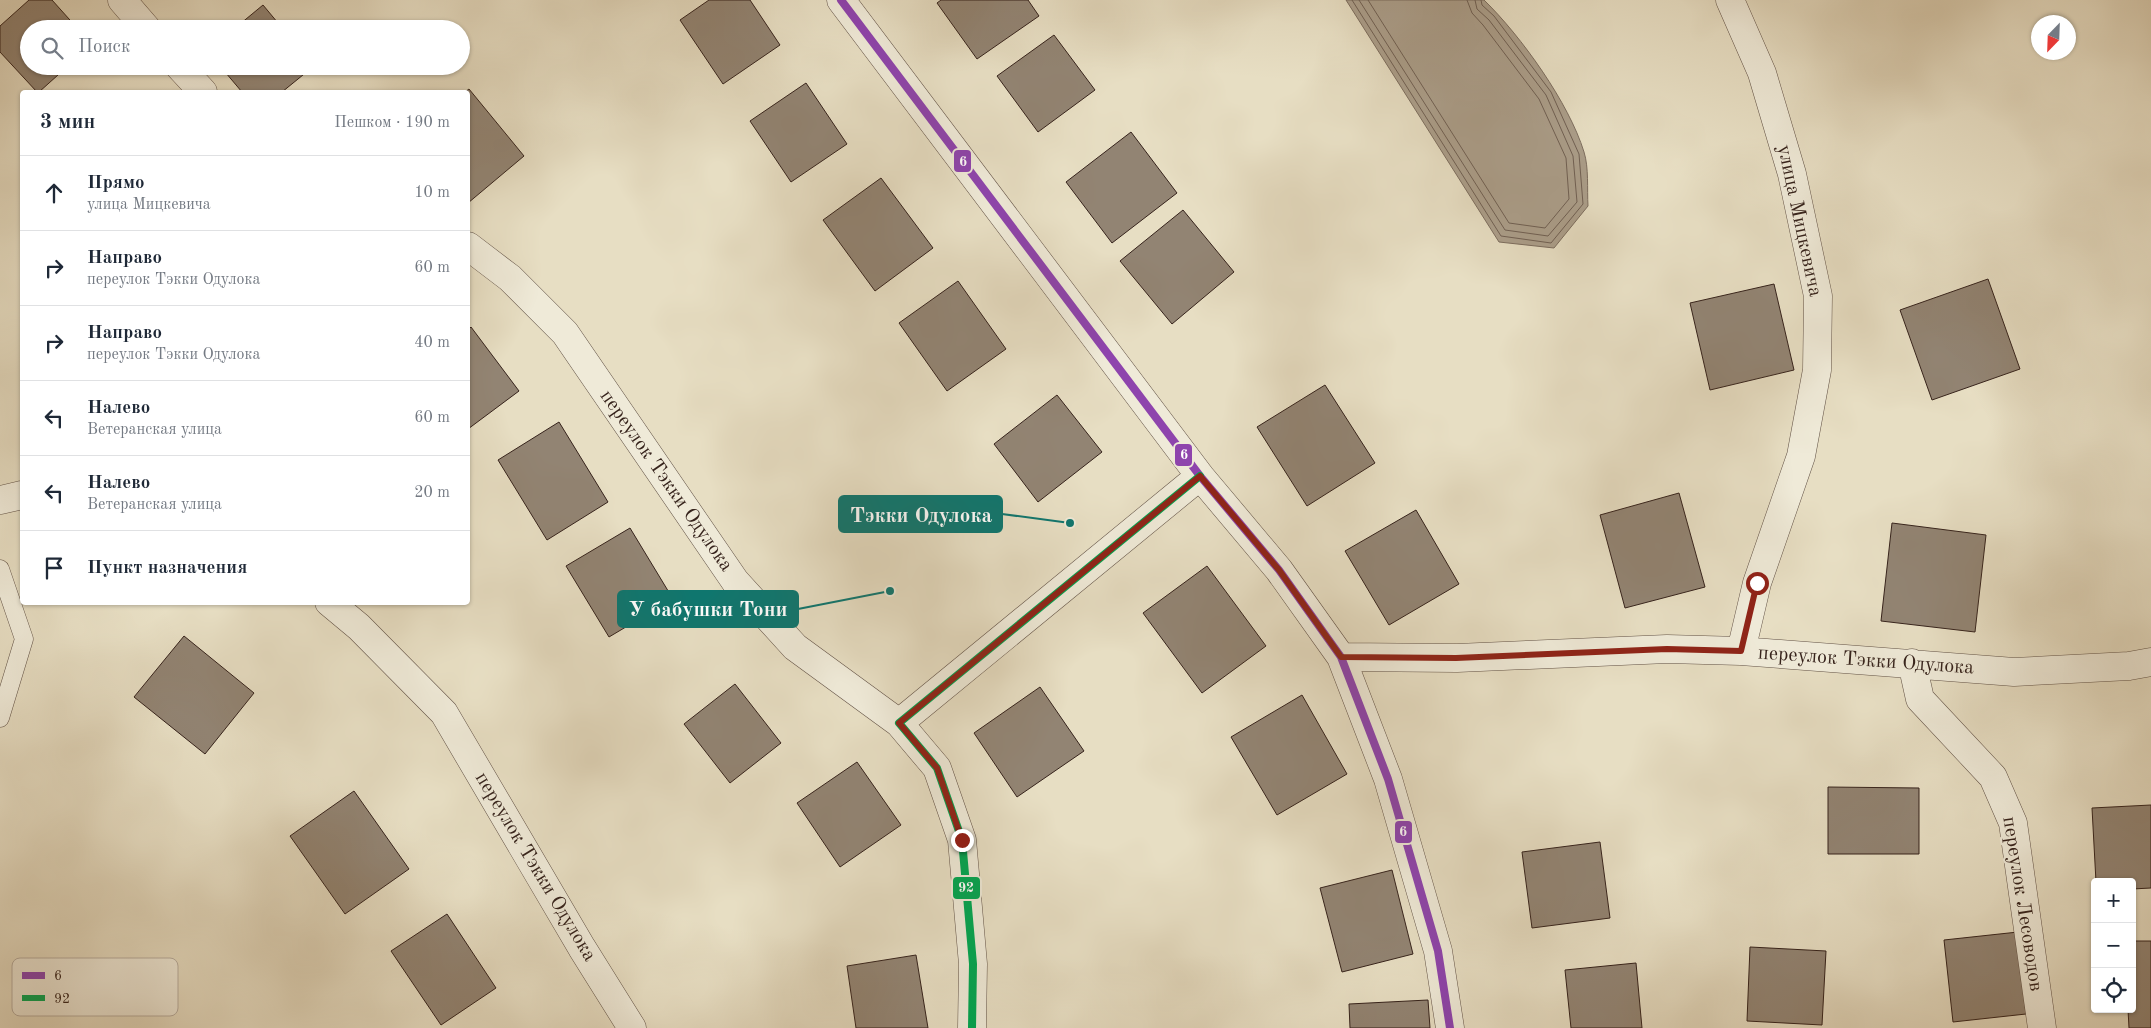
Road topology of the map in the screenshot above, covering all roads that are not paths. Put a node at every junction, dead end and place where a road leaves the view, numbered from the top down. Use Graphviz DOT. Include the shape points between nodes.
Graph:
graph roads {
  1 [pos="122,0"];
  2 [pos="840,0"];
  3 [pos="1730,0"];
  4 [pos="139,20"];
  5 [pos="187,75"];
  6 [pos="201,90"];
  7 [pos="470,248"];
  8 [pos="1200,476"];
  9 [pos="20,495"];
  10 [pos="0,500"];
  11 [pos="0,569"];
  12 [pos="333,605"];
  13 [pos="1741,651"];
  14 [pos="1341,657"];
  15 [pos="2151,662"];
  16 [pos="1912,663"];
  17 [pos="0,718"];
  18 [pos="899,723"];
  19 [pos="632,1028"];
  20 [pos="972,1028"];
  21 [pos="1450,1028"];
  22 [pos="2042,1028"];
  1 -- 4 [label="street"];
  2 -- 8 [label="street"];
  3 -- 13 [label="street, улица Мицкевича" via="1762,73 1789,165 1818,296 1817,370 1801,456 1757,583"];
  5 -- 6 [label="street"];
  7 -- 18 [label="street, переулок Тэкки Одулока" via="510,278 565,333 735,580 795,647"];
  8 -- 14 [label="street" via="1279,570"];
  8 -- 18 [label="street"];
  9 -- 10 [label="street"];
  11 -- 17 [label="lane" via="24,639"];
  12 -- 19 [label="street, переулок Тэкки Одулока" via="359,627 444,713"];
  13 -- 14 [label="street, переулок Тэкки Одулока" via="1667,649 1456,658"];
  13 -- 16 [label="street, переулок Тэкки Одулока"];
  14 -- 21 [label="street" via="1388,779 1436,941"];
  15 -- 16 [label="street, переулок Тэкки Одулока" via="2014,672"];
  16 -- 22 [label="street, переулок Лесоводов" via="1920,699 1993,778 2013,823"];
  18 -- 20 [label="street, переулок Тэкки Одулока" via="937,768 962,840 973,964"];
}
